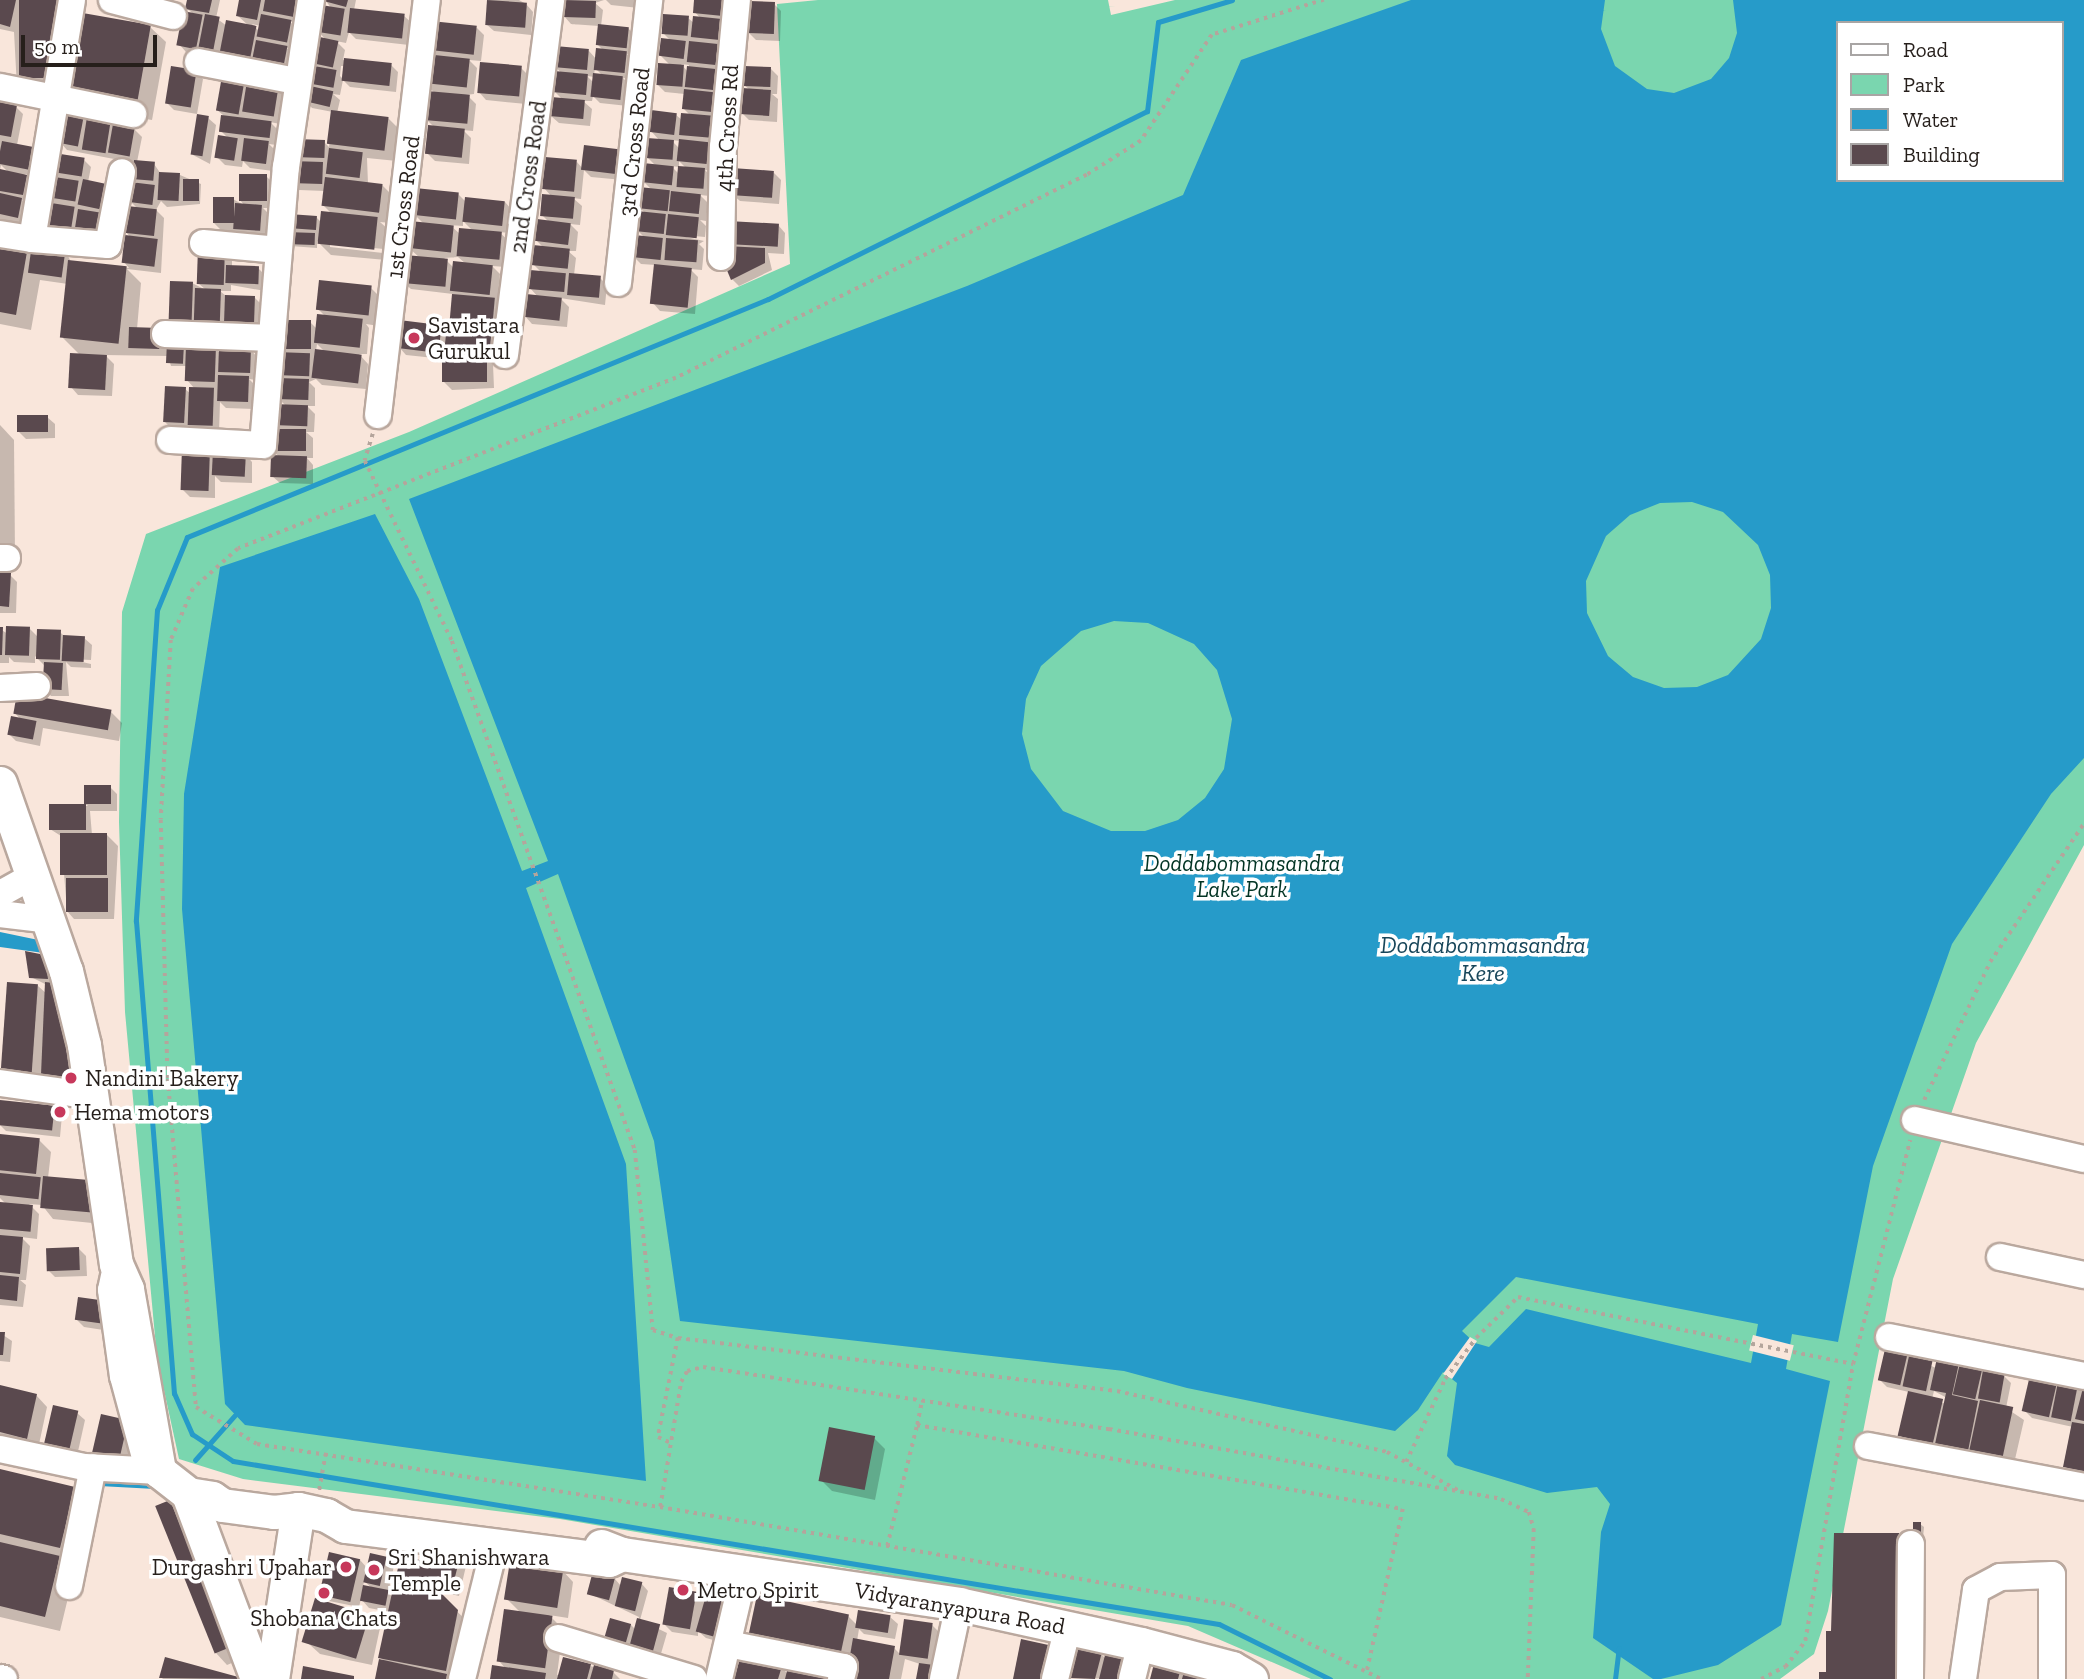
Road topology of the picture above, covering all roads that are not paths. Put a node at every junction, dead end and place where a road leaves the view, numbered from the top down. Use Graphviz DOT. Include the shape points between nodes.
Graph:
graph roads {
  1 [pos="72,0"];
  2 [pos="112,0"];
  3 [pos="311,0"];
  4 [pos="427,0"];
  5 [pos="551,0"];
  6 [pos="649,0"];
  7 [pos="737,0"];
  8 [pos="173,16"];
  9 [pos="198,62"];
  10 [pos="296,80"];
  11 [pos="0,87"];
  12 [pos="53,99"];
  13 [pos="133,114"];
  14 [pos="122,172"];
  15 [pos="0,234"];
  16 [pos="32,239"];
  17 [pos="203,243"];
  18 [pos="279,250"];
  19 [pos="722,257"];
  20 [pos="618,283"];
  21 [pos="165,334"];
  22 [pos="272,338"];
  23 [pos="505,355"];
  24 [pos="378,415"];
  25 [pos="170,440"];
  26 [pos="37,686"];
  27 [pos="0,688"];
  28 [pos="0,783"];
  29 [pos="10,838"];
  30 [pos="32,876"];
  31 [pos="0,894"];
  32 [pos="0,914"];
  33 [pos="49,920"];
  34 [pos="0,1083"];
  35 [pos="92,1096"];
  36 [pos="1914,1120"];
  37 [pos="2084,1159"];
  38 [pos="2000,1257"];
  39 [pos="2084,1275"];
  40 [pos="1889,1337"];
  41 [pos="2084,1376"];
  42 [pos="1868,1446"];
  43 [pos="0,1449"];
  44 [pos="159,1471"];
  45 [pos="91,1477"];
  46 [pos="2084,1487"];
  47 [pos="200,1496"];
  48 [pos="303,1512"];
  49 [pos="1911,1544"];
  50 [pos="495,1545"];
  51 [pos="622,1554"];
  52 [pos="744,1572"];
  53 [pos="69,1586"];
  54 [pos="959,1604"];
  55 [pos="1068,1627"];
  56 [pos="558,1639"];
  57 [pos="728,1644"];
  58 [pos="1141,1644"];
  59 [pos="1237,1675"];
  60 [pos="257,1679"];
  61 [pos="272,1679"];
  62 [pos="462,1679"];
  63 [pos="694,1679"];
  64 [pos="719,1679"];
  65 [pos="841,1679"];
  66 [pos="943,1679"];
  67 [pos="1055,1679"];
  68 [pos="1132,1679"];
  69 [pos="1910,1679"];
  70 [pos="1963,1679"];
  71 [pos="2052,1679"];
  1 -- 12 [label="street"];
  2 -- 8 [label="street"];
  3 -- 10 [label="street"];
  4 -- 24 [label="street, 1st Cross Road"];
  5 -- 23 [label="street, 2nd Cross Road"];
  6 -- 20 [label="street, 3rd Cross Road"];
  7 -- 19 [label="street, 4th Cross Rd" via="723,147"];
  9 -- 10 [label="street"];
  10 -- 18 [label="street"];
  11 -- 12 [label="street"];
  12 -- 13 [label="street"];
  12 -- 16 [label="street"];
  14 -- 16 [label="street" via="108,245"];
  15 -- 16 [label="street"];
  17 -- 18 [label="street"];
  18 -- 22 [label="street"];
  21 -- 22 [label="street"];
  22 -- 25 [label="street" via="262,445"];
  26 -- 27 [label="street"];
  28 -- 29 [label="main road"];
  29 -- 30 [label="main road"];
  30 -- 31 [label="street"];
  30 -- 33 [label="main road"];
  32 -- 33 [label="street"];
  33 -- 35 [label="main road" via="66,971"];
  34 -- 35 [label="street"];
  35 -- 44 [label="main road" via="116,1264 127,1289"];
  36 -- 37 [label="street"];
  38 -- 39 [label="street"];
  40 -- 41 [label="street"];
  42 -- 46 [label="street"];
  43 -- 45 [label="street"];
  44 -- 45 [label="street"];
  44 -- 47 [label="main road"];
  45 -- 53 [label="street"];
  47 -- 48 [label="main road" via="222,1493"];
  47 -- 60 [label="main road"];
  48 -- 50 [label="main road, Vidyaranyapura Road" via="345,1526"];
  48 -- 51 [label="main road, Vidyaranyapura Road" via="347,1511 613,1548"];
  48 -- 61 [label="main road"];
  49 -- 69 [label="street"];
  50 -- 51 [label="main road, Vidyaranyapura Road" via="609,1560"];
  50 -- 62 [label="street"];
  51 -- 52 [label="main road, Vidyaranyapura Road"];
  52 -- 54 [label="main road, Vidyaranyapura Road"];
  52 -- 57 [label="street"];
  54 -- 55 [label="main road, Vidyaranyapura Road"];
  54 -- 66 [label="street"];
  55 -- 58 [label="main road, Vidyaranyapura Road"];
  55 -- 67 [label="street"];
  56 -- 63 [label="street"];
  57 -- 64 [label="street"];
  57 -- 65 [label="street" via="844,1667"];
  58 -- 59 [label="main road, Vidyaranyapura Road"];
  58 -- 68 [label="street"];
  70 -- 71 [label="street" via="1976,1590 2000,1577 2052,1575"];
}
